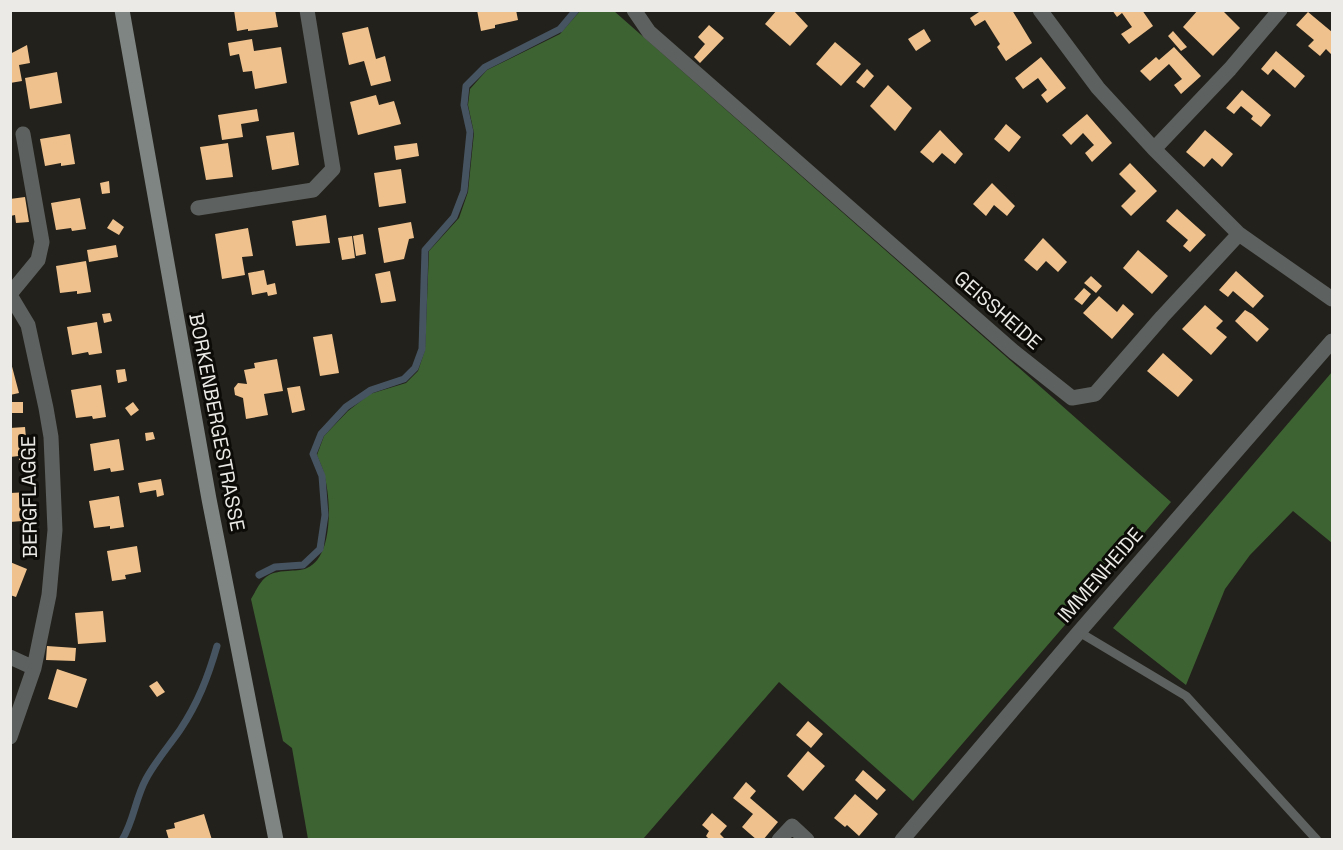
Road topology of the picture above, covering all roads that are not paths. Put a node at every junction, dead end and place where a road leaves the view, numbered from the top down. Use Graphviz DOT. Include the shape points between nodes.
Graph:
graph roads {
  1 [pos="122,10"];
  2 [pos="307,10"];
  3 [pos="634,10"];
  4 [pos="1040,10"];
  5 [pos="1280,10"];
  6 [pos="23,135"];
  7 [pos="1154,149"];
  8 [pos="198,208"];
  9 [pos="1239,234"];
  10 [pos="10,294"];
  11 [pos="1332,298"];
  12 [pos="1332,341"];
  13 [pos="1079,632"];
  14 [pos="10,657"];
  15 [pos="34,668"];
  16 [pos="10,737"];
  17 [pos="276,840"];
  18 [pos="779,840"];
  19 [pos="807,840"];
  20 [pos="902,840"];
  21 [pos="1317,840"];
  1 -- 17 [label="street, BORKENBERGESTRASSE" via="207,487"];
  2 -- 8 [label="street" via="333,169 313,190"];
  3 -- 9 [label="street, GEISSHEIDE" via="649,32 1014,352 1072,398 1095,394"];
  4 -- 7 [label="street" via="1098,88"];
  5 -- 7 [label="street"];
  6 -- 10 [label="street, BERGFLAGGE" via="42,242 38,260"];
  7 -- 9 [label="street"];
  9 -- 11 [label="street"];
  10 -- 15 [label="street, BERGFLAGGE" via="28,325 46,408 53,473 55,530 49,596"];
  12 -- 13 [label="street, IMMENHEIDE"];
  13 -- 20 [label="street, IMMENHEIDE"];
  13 -- 21 [label="lane" via="1186,696"];
  14 -- 15 [label="street"];
  15 -- 16 [label="street, BERGFLAGGE"];
  18 -- 19 [label="street" via="792,826"];
}
